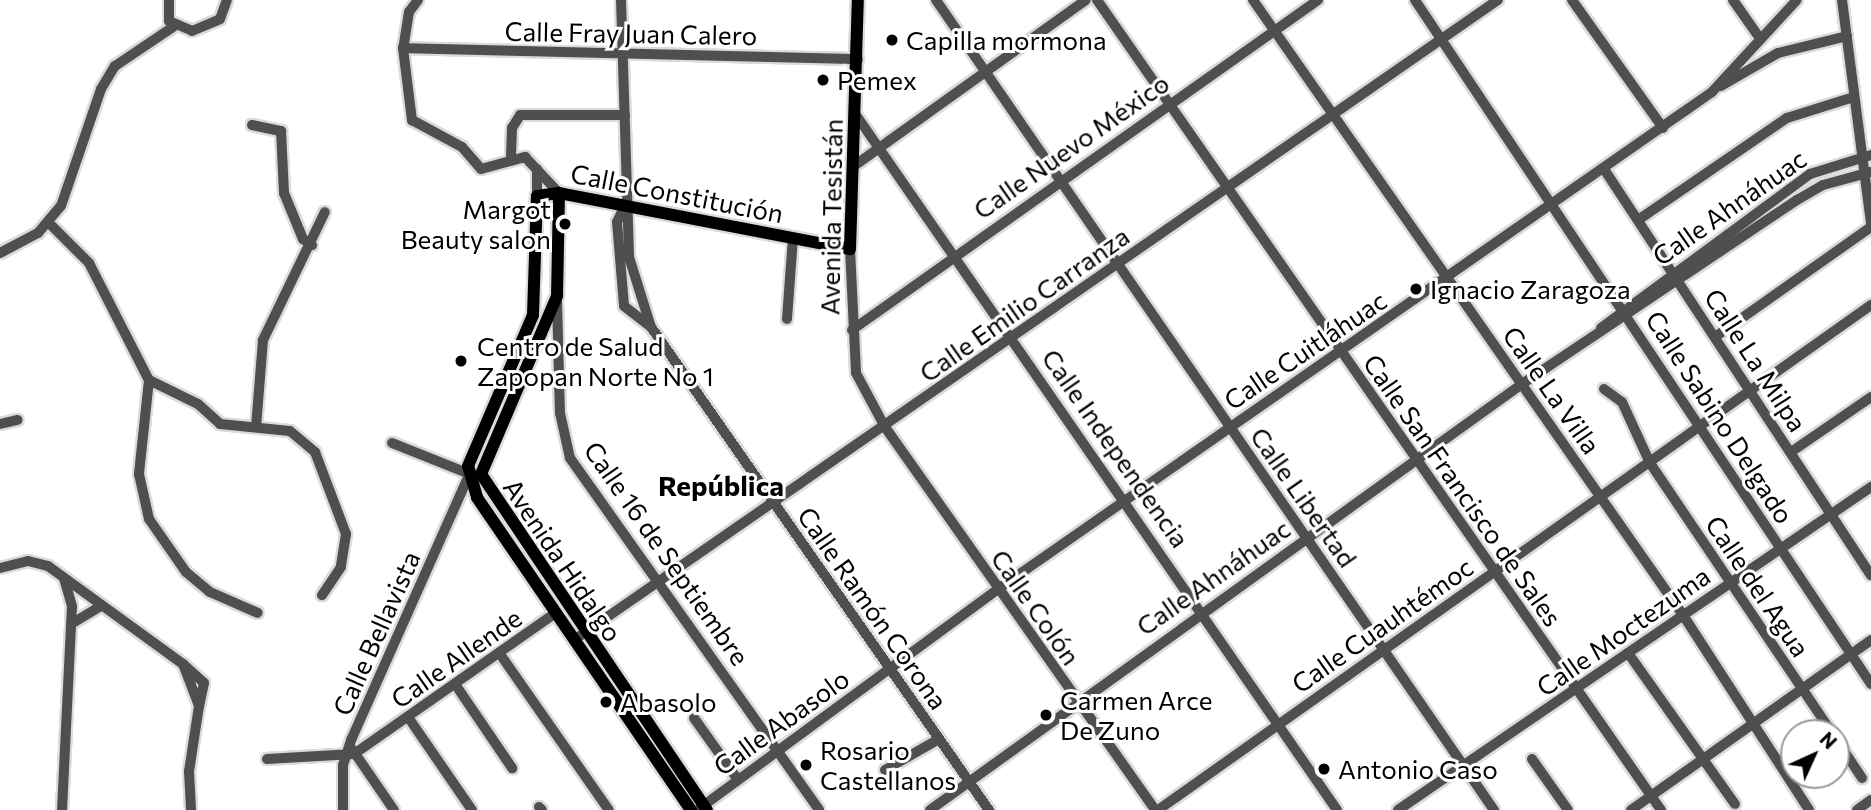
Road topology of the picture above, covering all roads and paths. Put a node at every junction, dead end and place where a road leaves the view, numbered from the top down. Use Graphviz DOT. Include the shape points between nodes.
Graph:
graph roads {
  1 [pos="169,0"];
  2 [pos="227,0"];
  3 [pos="418,0"];
  4 [pos="621,0"];
  5 [pos="858,0"];
  6 [pos="936,0"];
  7 [pos="1086,0"];
  8 [pos="1097,0"];
  9 [pos="1253,0"];
  10 [pos="1318,0"];
  11 [pos="1415,0"];
  12 [pos="1498,0"];
  13 [pos="1572,0"];
  14 [pos="1733,0"];
  15 [pos="1797,0"];
  16 [pos="1842,0"];
  17 [pos="173,27"];
  18 [pos="1274,31"];
  19 [pos="1847,36"];
  20 [pos="1759,37"];
  21 [pos="1442,38"];
  22 [pos="403,48"];
  23 [pos="623,53"];
  24 [pos="858,59"];
  25 [pos="985,70"];
  26 [pos="1712,92"];
  27 [pos="1854,97"];
  28 [pos="1168,102"];
  29 [pos="625,115"];
  30 [pos="856,115"];
  31 [pos="1332,115"];
  32 [pos="252,125"];
  33 [pos="1662,128"];
  34 [pos="880,149"];
  35 [pos="1867,155"];
  36 [pos="511,156"];
  37 [pos="854,166"];
  38 [pos="537,169"];
  39 [pos="1604,169"];
  40 [pos="1868,172"];
  41 [pos="1062,179"];
  42 [pos="1228,187"];
  43 [pos="559,193"];
  44 [pos="537,196"];
  45 [pos="1556,203"];
  46 [pos="625,205"];
  47 [pos="325,212"];
  48 [pos="1638,220"];
  49 [pos="49,223"];
  50 [pos="1871,226"];
  51 [pos="793,238"];
  52 [pos="312,245"];
  53 [pos="850,248"];
  54 [pos="0,253"];
  55 [pos="955,254"];
  56 [pos="1118,264"];
  57 [pos="1674,273"];
  58 [pos="1448,278"];
  59 [pos="1680,283"];
  60 [pos="557,296"];
  61 [pos="1871,305"];
  62 [pos="1624,306"];
  63 [pos="1631,316"];
  64 [pos="786,319"];
  65 [pos="651,327"];
  66 [pos="852,330"];
  67 [pos="1013,337"];
  68 [pos="1715,337"];
  69 [pos="1588,340"];
  70 [pos="1341,350"];
  71 [pos="149,380"];
  72 [pos="1522,384"];
  73 [pos="1604,389"];
  74 [pos="1751,391"];
  75 [pos="1871,397"];
  76 [pos="18,421"];
  77 [pos="0,424"];
  78 [pos="256,427"];
  79 [pos="884,427"];
  80 [pos="1230,427"];
  81 [pos="1700,428"];
  82 [pos="392,443"];
  83 [pos="1791,452"];
  84 [pos="1416,460"];
  85 [pos="1650,463"];
  86 [pos="467,475"];
  87 [pos="1871,487"];
  88 [pos="1601,498"];
  89 [pos="1125,500"];
  90 [pos="775,503"];
  91 [pos="1831,514"];
  92 [pos="508,531"];
  93 [pos="1306,537"];
  94 [pos="1780,549"];
  95 [pos="0,568"];
  96 [pos="1494,572"];
  97 [pos="1871,575"];
  98 [pos="64,577"];
  99 [pos="661,580"];
  100 [pos="1731,582"];
  101 [pos="998,589"];
  102 [pos="322,595"];
  103 [pos="101,606"];
  104 [pos="1202,609"];
  105 [pos="258,613"];
  106 [pos="555,613"];
  107 [pos="1683,615"];
  108 [pos="70,624"];
  109 [pos="579,636"];
  110 [pos="1871,640"];
  111 [pos="1384,650"];
  112 [pos="1628,653"];
  113 [pos="500,654"];
  114 [pos="1851,655"];
  115 [pos="891,669"];
  116 [pos="455,684"];
  117 [pos="1871,684"];
  118 [pos="1576,689"];
  119 [pos="1802,689"];
  120 [pos="1076,702"];
  121 [pos="408,717"];
  122 [pos="694,718"];
  123 [pos="1822,719"];
  124 [pos="1279,722"];
  125 [pos="1752,723"];
  126 [pos="939,739"];
  127 [pos="779,749"];
  128 [pos="349,756"];
  129 [pos="267,759"];
  130 [pos="1532,759"];
  131 [pos="1703,760"];
  132 [pos="1850,760"];
  133 [pos="1464,766"];
  134 [pos="512,768"];
  135 [pos="885,770"];
  136 [pos="1862,778"];
  137 [pos="738,780"];
  138 [pos="969,782"];
  139 [pos="1651,796"];
  140 [pos="1871,800"];
  141 [pos="1735,804"];
  142 [pos="700,809"];
  143 [pos="62,810"];
  144 [pos="191,810"];
  145 [pos="343,810"];
  146 [pos="394,810"];
  147 [pos="472,810"];
  148 [pos="608,810"];
  149 [pos="819,810"];
  150 [pos="930,810"];
  151 [pos="989,810"];
  152 [pos="1156,810"];
  153 [pos="1337,810"];
  154 [pos="1398,810"];
  155 [pos="1494,810"];
  156 [pos="1568,810"];
  157 [pos="1631,810"];
  158 [pos="1661,810"];
  159 [pos="1809,810"];
  160 [pos="1857,810"];
  1 -- 17 [label="street"];
  2 -- 17 [label="street" via="211,26"];
  3 -- 22 [label="street" via="409,12"];
  4 -- 23 [label="street"];
  5 -- 24 [label="main road, Avenida Tesistán"];
  6 -- 25 [label="street, Calle Libertad"];
  7 -- 25 [label="street"];
  8 -- 28 [label="street, Calle San Francisco de Sales"];
  9 -- 18 [label="street, Calle La Villa"];
  10 -- 18 [label="street, Calle Nuevo México"];
  11 -- 21 [label="street, Calle Sabino Delgado"];
  12 -- 21 [label="street, Calle Emilio Carranza"];
  13 -- 33 [label="street"];
  14 -- 20 [label="street"];
  15 -- 20 [label="street, Calle Cuitláhuac"];
  16 -- 19 [label="street"];
  17 -- 49 [label="street" via="122,59 107,77 76,172"];
  18 -- 28 [label="street, Calle Nuevo México"];
  18 -- 31 [label="street, Calle La Villa"];
  19 -- 26 [label="street" via="1778,53"];
  19 -- 27 [label="street"];
  20 -- 26 [label="street, Calle Cuitláhuac"];
  21 -- 31 [label="street, Calle Emilio Carranza"];
  21 -- 45 [label="street, Calle Sabino Delgado"];
  22 -- 23 [label="street, Calle Fray Juan Calero"];
  22 -- 36 [label="street" via="412,120 462,147 489,171"];
  23 -- 24 [label="street, Calle Fray Juan Calero"];
  23 -- 29 [label="street"];
  24 -- 30 [label="main road, Avenida Tesistán"];
  25 -- 34 [label="street"];
  25 -- 41 [label="street, Calle Libertad"];
  26 -- 33 [label="street, Calle Cuitláhuac"];
  27 -- 35 [label="street"];
  27 -- 48 [label="street" via="1787,118"];
  28 -- 41 [label="street, Calle Nuevo México"];
  28 -- 42 [label="street, Calle San Francisco de Sales"];
  29 -- 36 [label="street" via="520,115 512,128"];
  29 -- 46 [label="street"];
  30 -- 34 [label="street, Calle Independencia"];
  30 -- 37 [label="main road, Avenida Tesistán"];
  31 -- 42 [label="street, Calle Emilio Carranza"];
  31 -- 58 [label="street, Calle La Villa"];
  32 -- 52 [label="street" via="281,131 284,192 303,239"];
  33 -- 39 [label="street, Calle Cuitláhuac"];
  34 -- 37 [label="street"];
  34 -- 55 [label="street, Calle Independencia"];
  35 -- 40 [label="street"];
  35 -- 57 [label="street, Calle Ahnáhuac" via="1810,174"];
  36 -- 38 [label="street" via="525,157"];
  37 -- 53 [label="main road, Avenida Tesistán"];
  38 -- 43 [label="street"];
  38 -- 44 [label="street"];
  39 -- 45 [label="street, Calle Cuitláhuac"];
  39 -- 48 [label="street, Calle La Milpa"];
  40 -- 50 [label="street"];
  40 -- 59 [label="street, Calle Ahnáhuac" via="1797,200"];
  41 -- 55 [label="street, Calle Nuevo México"];
  41 -- 56 [label="street, Calle Libertad"];
  42 -- 56 [label="street, Calle Emilio Carranza"];
  42 -- 70 [label="street, Calle San Francisco de Sales"];
  43 -- 44 [label="main road, Calle Constitución"];
  43 -- 46 [label="main road, Calle Constitución"];
  43 -- 60 [label="main road, Avenida Hidalgo"];
  44 -- 86 [label="main road, Avenida Hidalgo" via="534,315"];
  45 -- 58 [label="street, Calle Cuitláhuac"];
  45 -- 62 [label="street, Calle Sabino Delgado"];
  46 -- 51 [label="main road, Calle Constitución"];
  46 -- 65 [label="street, Calle Ramón Corona" via="635,287"];
  46 -- 65 [label="street, Calle Ramón Corona" via="617,222 619,293 636,319"];
  47 -- 52 [label="street"];
  48 -- 57 [label="street, Calle La Milpa"];
  49 -- 54 [label="street"];
  49 -- 71 [label="street" via="89,263"];
  50 -- 68 [label="street"];
  51 -- 53 [label="main road, Calle Constitución"];
  51 -- 64 [label="street"];
  52 -- 78 [label="street" via="263,340"];
  53 -- 66 [label="street, Avenida Tesistán"];
  55 -- 66 [label="street, Calle Nuevo México"];
  55 -- 67 [label="street, Calle Independencia"];
  56 -- 67 [label="street, Calle Emilio Carranza"];
  56 -- 80 [label="street, Calle Libertad"];
  57 -- 59 [label="street, Calle La Milpa"];
  57 -- 62 [label="street, Calle Ahnáhuac"];
  58 -- 70 [label="street, Calle Cuitláhuac"];
  58 -- 72 [label="street, Calle La Villa"];
  59 -- 63 [label="street, Calle Ahnáhuac"];
  59 -- 68 [label="street, Calle La Milpa"];
  60 -- 92 [label="main road, Avenida Hidalgo" via="482,466 482,480"];
  60 -- 99 [label="street, Calle 16 de Septiembre" via="560,413 570,458"];
  61 -- 74 [label="street, Calle Cuauhtémoc"];
  62 -- 63 [label="street, Calle Sabino Delgado"];
  62 -- 69 [label="street, Calle Ahnáhuac"];
  63 -- 69 [label="street, Calle Ahnáhuac"];
  63 -- 81 [label="street, Calle Sabino Delgado"];
  65 -- 90 [label="street, Calle Ramón Corona"];
  66 -- 79 [label="street, Avenida Tesistán" via="856,373"];
  67 -- 79 [label="street, Calle Emilio Carranza"];
  67 -- 89 [label="street, Calle Independencia"];
  68 -- 74 [label="street, Calle La Milpa"];
  69 -- 72 [label="street, Calle Ahnáhuac"];
  70 -- 80 [label="street, Calle Cuitláhuac"];
  70 -- 84 [label="street, Calle San Francisco de Sales"];
  71 -- 78 [label="street" via="198,404 220,424"];
  71 -- 105 [label="street" via="139,474 149,519 186,572 210,592"];
  72 -- 84 [label="street, Calle Ahnáhuac"];
  72 -- 88 [label="street, Calle La Villa"];
  73 -- 85 [label="street, Calle del Agua" via="1622,402"];
  74 -- 81 [label="street, Calle Cuauhtémoc"];
  74 -- 83 [label="street, Calle La Milpa"];
  75 -- 83 [label="street"];
  76 -- 77 [label="street"];
  78 -- 102 [label="street" via="289,431 305,442 340,507 346,551"];
  79 -- 90 [label="street, Calle Emilio Carranza"];
  79 -- 101 [label="street, Calle Colón"];
  80 -- 89 [label="street, Calle Cuitláhuac"];
  80 -- 93 [label="street, Calle Libertad"];
  81 -- 85 [label="street, Calle Cuauhtémoc"];
  81 -- 94 [label="street, Calle Sabino Delgado"];
  82 -- 86 [label="street"];
  83 -- 91 [label="street, Calle La Milpa"];
  84 -- 93 [label="street, Calle Ahnáhuac"];
  84 -- 96 [label="street, Calle San Francisco de Sales"];
  85 -- 88 [label="street, Calle Cuauhtémoc"];
  85 -- 100 [label="street, Calle del Agua"];
  86 -- 92 [label="main road, Avenida Hidalgo"];
  86 -- 128 [label="street, Calle Bellavista" via="352,738"];
  87 -- 91 [label="street, Calle Moctezuma"];
  88 -- 96 [label="street, Calle Cuauhtémoc"];
  88 -- 107 [label="street, Calle La Villa"];
  89 -- 101 [label="street, Calle Cuitláhuac"];
  89 -- 104 [label="street, Calle Independencia"];
  90 -- 99 [label="street, Calle Emilio Carranza"];
  90 -- 115 [label="street, Calle Ramón Corona"];
  91 -- 94 [label="street, Calle Moctezuma"];
  91 -- 97 [label="street, Calle La Milpa"];
  92 -- 106 [label="main road, Avenida Hidalgo"];
  92 -- 109 [label="main road, Avenida Hidalgo"];
  93 -- 104 [label="street, Calle Ahnáhuac"];
  93 -- 111 [label="street, Calle Libertad"];
  94 -- 100 [label="street, Calle Moctezuma"];
  94 -- 114 [label="street, Calle Sabino Delgado"];
  95 -- 98 [label="street" via="28,561"];
  96 -- 111 [label="street, Calle Cuauhtémoc"];
  96 -- 118 [label="street, Calle San Francisco de Sales"];
  98 -- 103 [label="street"];
  98 -- 108 [label="street"];
  99 -- 109 [label="street, Calle Emilio Carranza"];
  99 -- 127 [label="street, Calle 16 de Septiembre"];
  100 -- 107 [label="street, Calle Moctezuma"];
  100 -- 119 [label="street, Calle del Agua"];
  101 -- 115 [label="street, Calle Cuitláhuac"];
  101 -- 120 [label="street, Calle Colón"];
  103 -- 108 [label="street"];
  103 -- 144 [label="street" via="204,682 189,772"];
  104 -- 120 [label="street, Calle Ahnáhuac"];
  104 -- 124 [label="street, Calle Independencia"];
  106 -- 109 [label="main road, Avenida Hidalgo"];
  106 -- 113 [label="street, Calle Allende"];
  107 -- 112 [label="street, Calle Moctezuma"];
  107 -- 125 [label="street, Calle La Villa"];
  108 -- 143 [label="street"];
  109 -- 142 [label="main road, Avenida Hidalgo"];
  110 -- 114 [label="street"];
  111 -- 124 [label="street, Calle Cuauhtémoc"];
  111 -- 133 [label="street, Calle Libertad"];
  112 -- 118 [label="street, Calle Moctezuma"];
  112 -- 131 [label="street"];
  113 -- 116 [label="street, Calle Allende"];
  113 -- 148 [label="street"];
  114 -- 117 [label="street, Calle Sabino Delgado"];
  114 -- 119 [label="street"];
  115 -- 126 [label="street, Calle Ramón Corona"];
  115 -- 127 [label="street, Calle Abasolo"];
  116 -- 121 [label="street, Calle Allende"];
  116 -- 134 [label="street"];
  118 -- 133 [label="street, Calle Moctezuma"];
  118 -- 139 [label="street, Calle San Francisco de Sales"];
  119 -- 123 [label="street, Calle del Agua"];
  119 -- 125 [label="street"];
  120 -- 138 [label="street, Calle Ahnáhuac"];
  120 -- 152 [label="street, Calle Colón"];
  121 -- 128 [label="street, Calle Allende"];
  121 -- 147 [label="street"];
  122 -- 137 [label="street"];
  124 -- 152 [label="street, Calle Cuauhtémoc"];
  124 -- 153 [label="street, Calle Independencia"];
  125 -- 131 [label="street"];
  125 -- 159 [label="street, Calle La Villa"];
  126 -- 135 [label="street"];
  126 -- 138 [label="street, Calle Ramón Corona"];
  127 -- 137 [label="street, Calle Abasolo"];
  127 -- 149 [label="street, Calle 16 de Septiembre"];
  128 -- 129 [label="street"];
  128 -- 145 [label="street, Calle Bellavista"];
  128 -- 146 [label="street"];
  130 -- 156 [label="street"];
  131 -- 139 [label="street"];
  131 -- 141 [label="street"];
  132 -- 136 [label="street"];
  133 -- 154 [label="street, Calle Moctezuma"];
  133 -- 155 [label="street, Calle Libertad"];
  137 -- 142 [label="street, Calle Abasolo"];
  138 -- 150 [label="street, Calle Ahnáhuac"];
  138 -- 151 [label="street, Calle Ramón Corona"];
  139 -- 157 [label="street"];
  139 -- 158 [label="street, Calle San Francisco de Sales"];
  140 -- 160 [label="street"];
}
